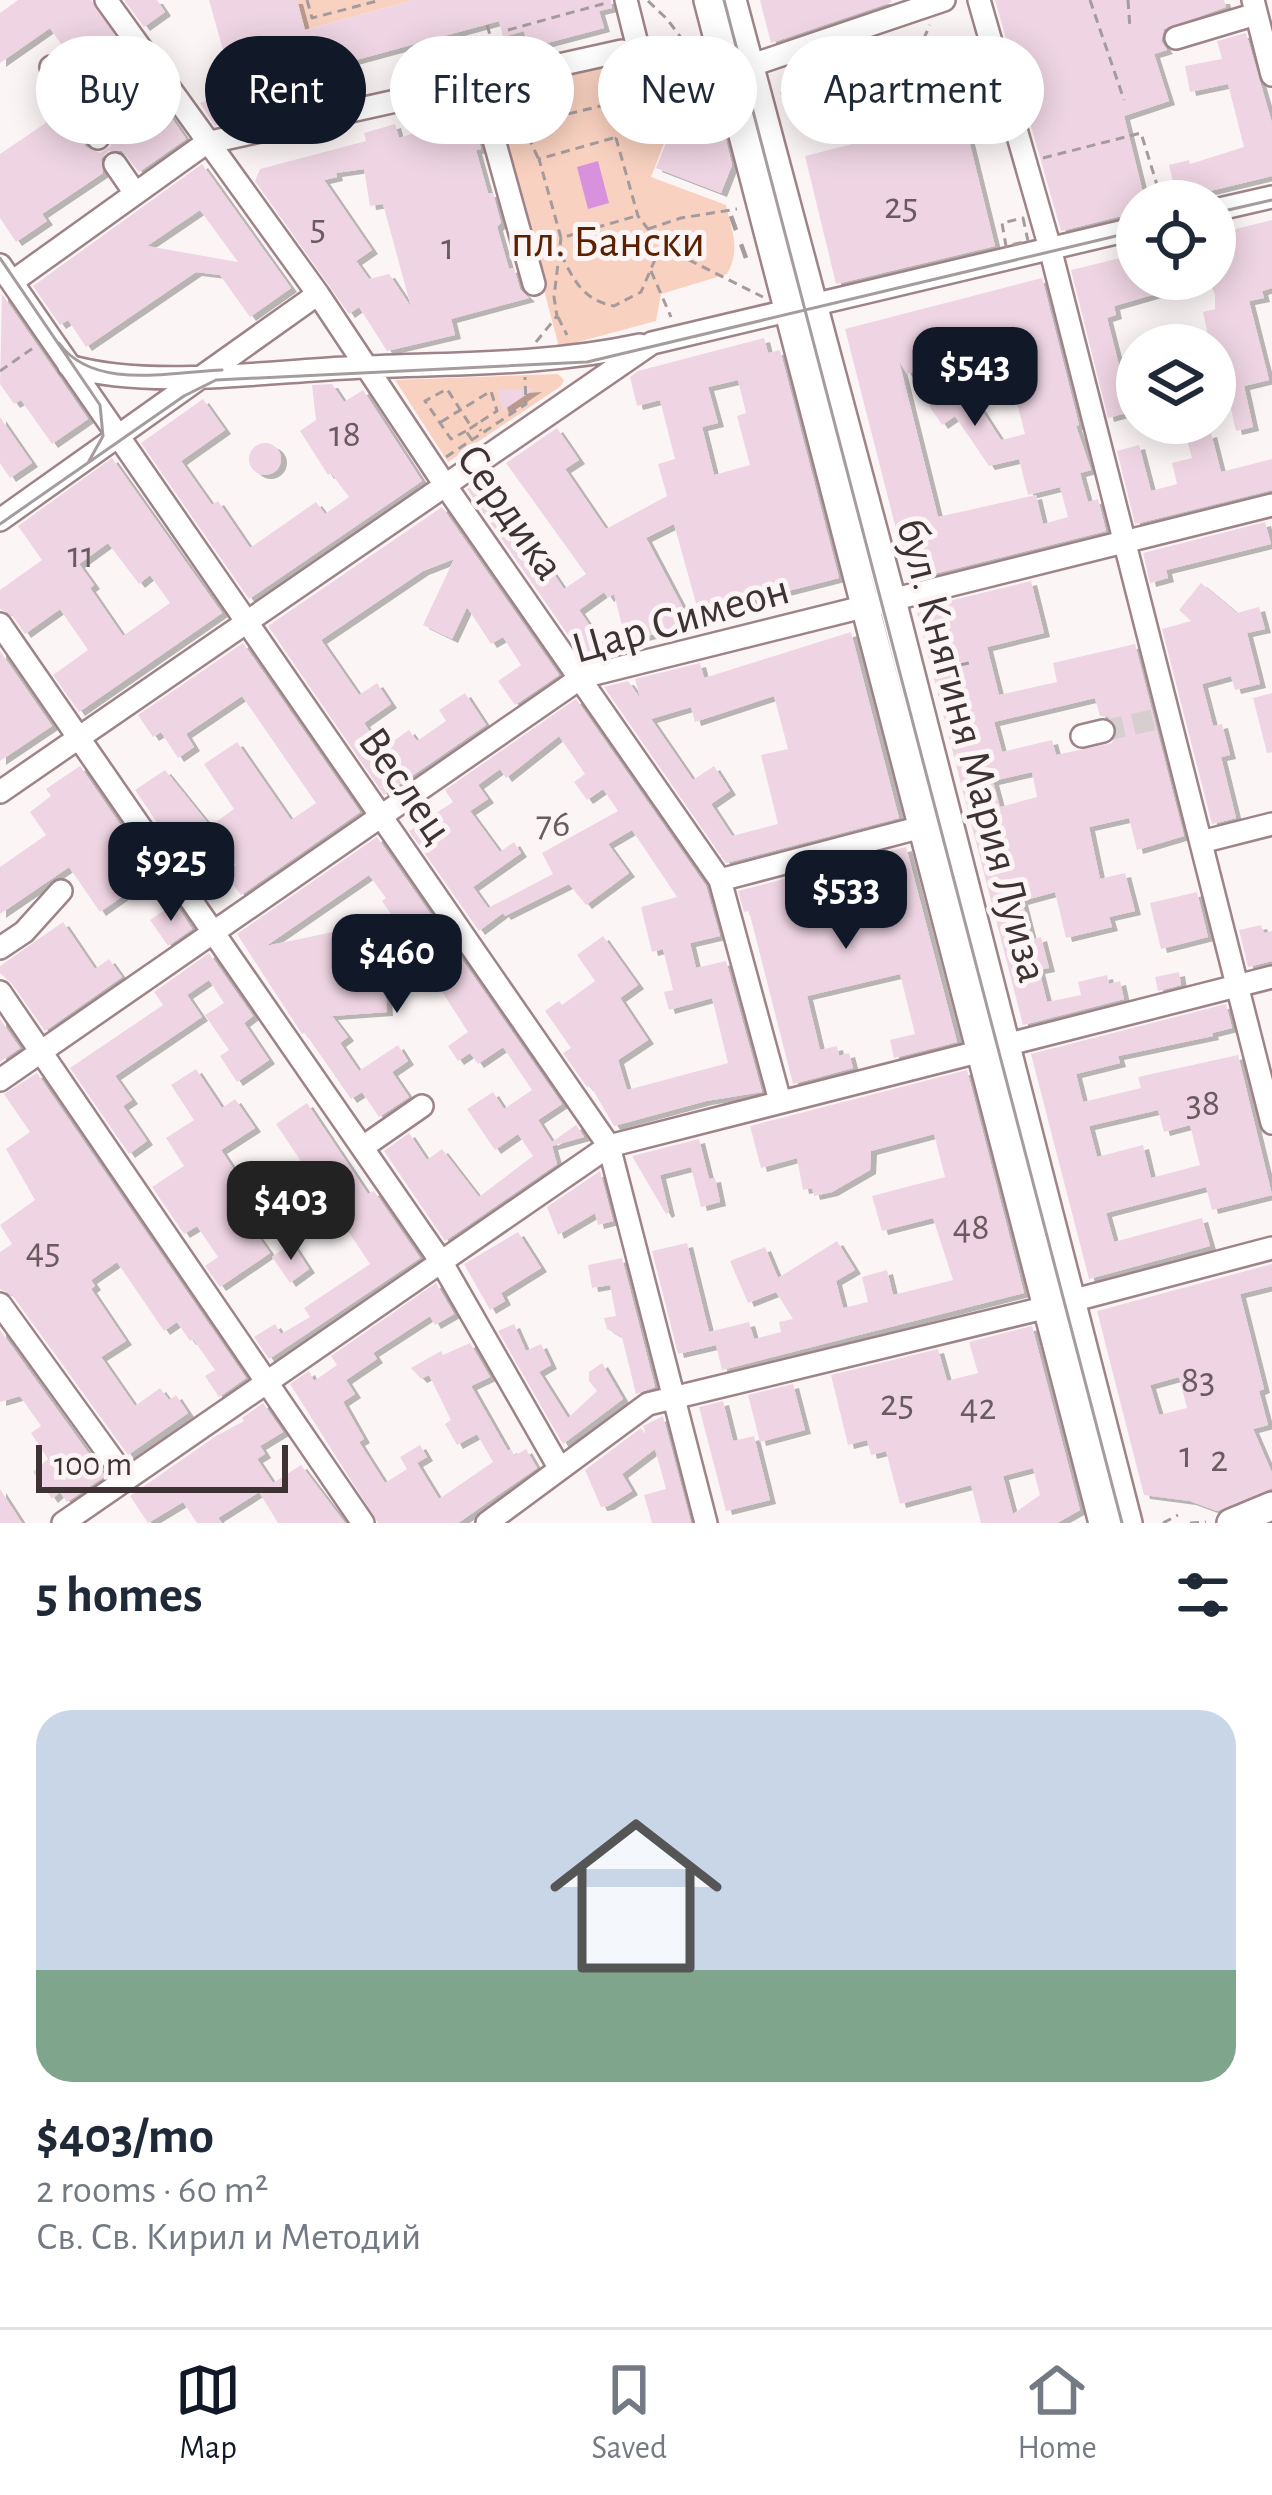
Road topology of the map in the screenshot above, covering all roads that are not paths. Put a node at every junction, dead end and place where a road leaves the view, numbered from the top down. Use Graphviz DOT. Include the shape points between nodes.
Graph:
graph roads {
  1 [pos="106,0"];
  2 [pos="626,0"];
  3 [pos="708,0"];
  4 [pos="732,0"];
  5 [pos="976,0"];
  6 [pos="942,1"];
  7 [pos="1255,7"];
  8 [pos="629,36"];
  9 [pos="718,36"];
  10 [pos="741,36"];
  11 [pos="1176,38"];
  12 [pos="757,63"];
  13 [pos="1272,75"];
  14 [pos="757,112"];
  15 [pos="205,142"];
  16 [pos="205,144"];
  17 [pos="207,144"];
  18 [pos="495,144"];
  19 [pos="748,144"];
  20 [pos="116,164"];
  21 [pos="135,193"];
  22 [pos="1272,197"];
  23 [pos="1236,205"];
  24 [pos="1116,234"];
  25 [pos="1050,248"];
  26 [pos="6,274"];
  27 [pos="534,284"];
  28 [pos="318,294"];
  29 [pos="790,304"];
  30 [pos="652,343"];
  31 [pos="69,365"];
  32 [pos="368,366"];
  33 [pos="201,375"];
  34 [pos="117,434"];
  35 [pos="446,485"];
  36 [pos="1272,505"];
  37 [pos="0,520"];
  38 [pos="1125,542"];
  39 [pos="880,604"];
  40 [pos="245,623"];
  41 [pos="0,624"];
  42 [pos="582,677"];
  43 [pos="79,738"];
  44 [pos="0,792"];
  45 [pos="382,814"];
  46 [pos="936,823"];
  47 [pos="1272,824"];
  48 [pos="1202,842"];
  49 [pos="720,880"];
  50 [pos="61,891"];
  51 [pos="215,931"];
  52 [pos="0,948"];
  53 [pos="1272,977"];
  54 [pos="1238,986"];
  55 [pos="0,992"];
  56 [pos="994,1048"];
  57 [pos="41,1052"];
  58 [pos="0,1080"];
  59 [pos="780,1101"];
  60 [pos="422,1106"];
  61 [pos="1272,1123"];
  62 [pos="610,1146"];
  63 [pos="363,1147"];
  64 [pos="1272,1248"];
  65 [pos="442,1263"];
  66 [pos="0,1304"];
  67 [pos="1060,1304"];
  68 [pos="267,1382"];
  69 [pos="673,1398"];
  70 [pos="560,1469"];
  71 [pos="126,1478"];
  72 [pos="1272,1506"];
  73 [pos="63,1523"];
  74 [pos="363,1523"];
  75 [pos="487,1523"];
  76 [pos="706,1523"];
  77 [pos="1102,1523"];
  78 [pos="1128,1523"];
  79 [pos="1232,1523"];
  1 -- 15 [label="street, Сердика"];
  2 -- 8 [label="street"];
  3 -- 9 [label="main road, бул. Княгиня Мария Луиза"];
  4 -- 10 [label="main road, бул. Княгиня Мария Луиза"];
  5 -- 25 [label="street"];
  6 -- 12 [label="street"];
  7 -- 11 [label="street"];
  7 -- 13 [label="street"];
  14 -- 29 [label="main road, бул. Княгиня Мария Луиза"];
  16 -- 21 [label="street"];
  17 -- 28 [label="street, Сердика"];
  18 -- 27 [label="street"];
  19 -- 29 [label="main road, бул. Княгиня Мария Луиза"];
  20 -- 21 [label="street"];
  21 -- 26 [label="street"];
  22 -- 23 [label="street"];
  24 -- 25 [label="street"];
  25 -- 29 [label="street"];
  25 -- 38 [label="street"];
  26 -- 31 [label="street, Веслец"];
  28 -- 32 [label="street, Сердика"];
  28 -- 33 [label="street"];
  29 -- 30 [label="street"];
  29 -- 39 [label="main road, бул. Княгиня Мария Луиза"];
  30 -- 32 [label="street" via="524,363"];
  30 -- 35 [label="street"];
  31 -- 33 [label="street" via="106,374"];
  31 -- 34 [label="street, Веслец"];
  32 -- 33 [label="street"];
  32 -- 35 [label="street, Сердика"];
  33 -- 34 [label="street"];
  34 -- 37 [label="street"];
  34 -- 40 [label="street, Веслец"];
  35 -- 40 [label="street"];
  35 -- 42 [label="street, Сердика"];
  36 -- 38 [label="street, Цар Симеон"];
  38 -- 39 [label="street, Цар Симеон"];
  38 -- 48 [label="street" via="1161,718"];
  39 -- 42 [label="street, Цар Симеон"];
  39 -- 46 [label="main road, бул. Княгиня Мария Луиза"];
  40 -- 43 [label="street"];
  40 -- 45 [label="street, Веслец"];
  41 -- 43 [label="street"];
  42 -- 45 [label="street, Цар Симеон"];
  42 -- 49 [label="street, Сердика"];
  43 -- 44 [label="street"];
  43 -- 51 [label="street"];
  45 -- 51 [label="street, Цар Симеон"];
  45 -- 62 [label="street, Веслец"];
  46 -- 49 [label="street"];
  46 -- 56 [label="main road, бул. Княгиня Мария Луиза"];
  47 -- 48 [label="street"];
  48 -- 54 [label="street"];
  49 -- 59 [label="street, Сердика"];
  50 -- 52 [label="street"];
  51 -- 57 [label="street, Цар Симеон"];
  51 -- 63 [label="street"];
  53 -- 54 [label="street"];
  54 -- 56 [label="street"];
  54 -- 61 [label="street"];
  55 -- 57 [label="street"];
  56 -- 59 [label="street"];
  56 -- 67 [label="main road, бул. Княгиня Мария Луиза"];
  57 -- 58 [label="street, Цар Симеон"];
  57 -- 68 [label="street"];
  59 -- 62 [label="street"];
  60 -- 63 [label="street"];
  62 -- 65 [label="street"];
  62 -- 69 [label="street, Веслец"];
  63 -- 65 [label="street"];
  64 -- 67 [label="street"];
  65 -- 68 [label="street"];
  65 -- 70 [label="street"];
  66 -- 71 [label="street"];
  67 -- 69 [label="street"];
  67 -- 77 [label="main road, бул. Княгиня Мария Луиза"];
  67 -- 78 [label="main road, бул. Княгиня Мария Луиза"];
  68 -- 71 [label="street"];
  68 -- 74 [label="street"];
  69 -- 70 [label="street" via="648,1404"];
  69 -- 76 [label="street, Веслец"];
  70 -- 75 [label="street"];
  71 -- 73 [label="street"];
  72 -- 79 [label="main road"];
}
